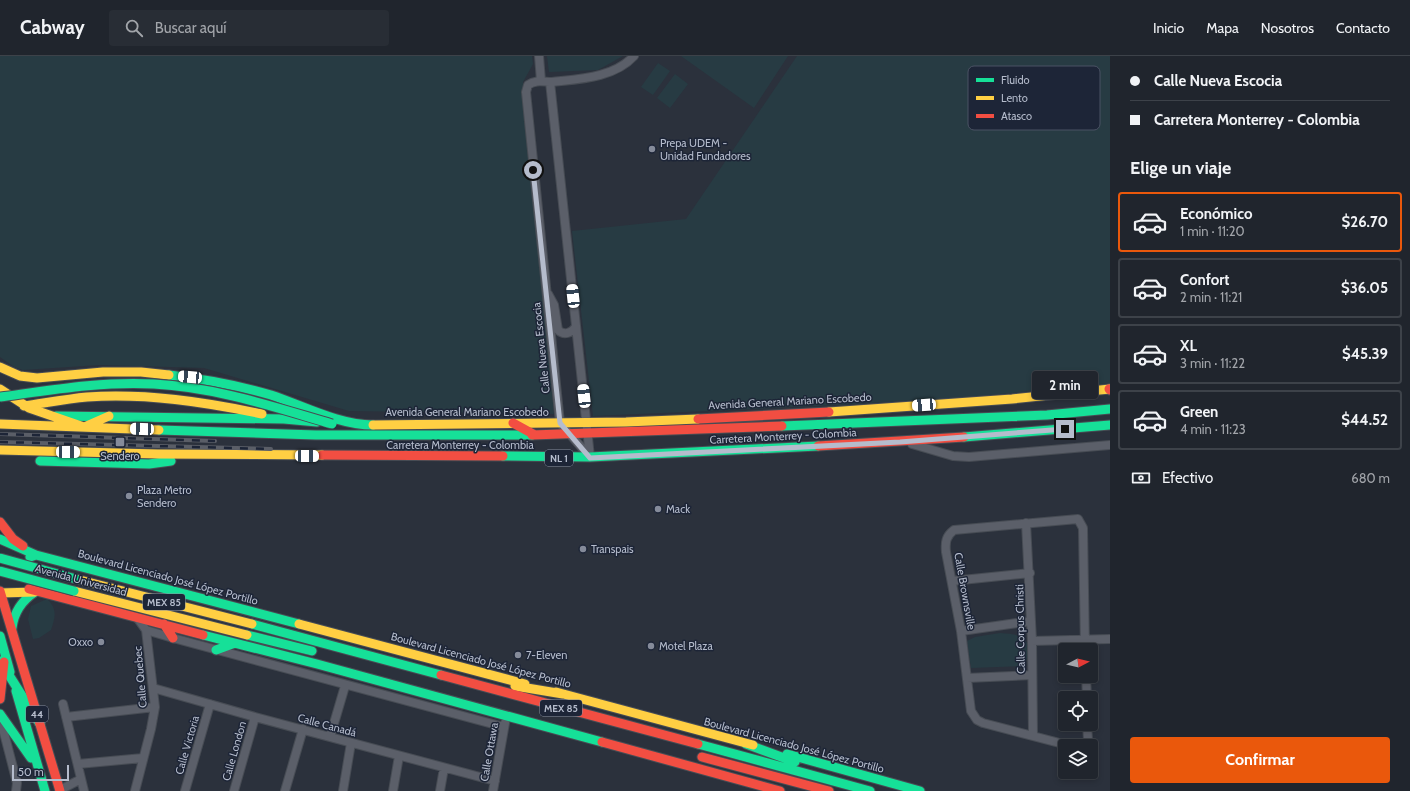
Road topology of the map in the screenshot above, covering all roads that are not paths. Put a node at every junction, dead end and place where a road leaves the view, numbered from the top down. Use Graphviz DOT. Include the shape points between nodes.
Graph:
graph roads {
  1 [pos="539,56"];
  2 [pos="634,56"];
  3 [pos="546,81"];
  4 [pos="546,290"];
  5 [pos="576,327"];
  6 [pos="0,367"];
  7 [pos="0,389"];
  8 [pos="1110,390"];
  9 [pos="0,396"];
  10 [pos="24,406"];
  11 [pos="1110,409"];
  12 [pos="52,416"];
  13 [pos="109,416"];
  14 [pos="284,419"];
  15 [pos="513,423"];
  16 [pos="560,423"];
  17 [pos="0,424"];
  18 [pos="332,424"];
  19 [pos="587,424"];
  20 [pos="357,425"];
  21 [pos="1110,425"];
  22 [pos="84,427"];
  23 [pos="142,429"];
  24 [pos="0,433"];
  25 [pos="570,434"];
  26 [pos="588,434"];
  27 [pos="535,435"];
  28 [pos="900,442"];
  29 [pos="1110,445"];
  30 [pos="2,450"];
  31 [pos="590,458"];
  32 [pos="0,459"];
  33 [pos="0,522"];
  34 [pos="1026,523"];
  35 [pos="0,539"];
  36 [pos="36,554"];
  37 [pos="0,559"];
  38 [pos="0,571"];
  39 [pos="1030,573"];
  40 [pos="952,581"];
  41 [pos="35,592"];
  42 [pos="0,593"];
  43 [pos="138,618"];
  44 [pos="1031,621"];
  45 [pos="164,624"];
  46 [pos="146,630"];
  47 [pos="961,631"];
  48 [pos="0,636"];
  49 [pos="14,637"];
  50 [pos="173,638"];
  51 [pos="1110,639"];
  52 [pos="1085,640"];
  53 [pos="1032,641"];
  54 [pos="235,643"];
  55 [pos="216,650"];
  56 [pos="4,652"];
  57 [pos="323,654"];
  58 [pos="290,657"];
  59 [pos="2,664"];
  60 [pos="286,670"];
  61 [pos="1032,675"];
  62 [pos="967,678"];
  63 [pos="13,681"];
  64 [pos="463,681"];
  65 [pos="387,683"];
  66 [pos="345,686"];
  67 [pos="153,688"];
  68 [pos="563,694"];
  69 [pos="383,695"];
  70 [pos="0,699"];
  71 [pos="63,704"];
  72 [pos="210,704"];
  73 [pos="155,707"];
  74 [pos="0,714"];
  75 [pos="506,716"];
  76 [pos="0,717"];
  77 [pos="66,717"];
  78 [pos="255,717"];
  79 [pos="40,724"];
  80 [pos="504,727"];
  81 [pos="302,729"];
  82 [pos="1033,736"];
  83 [pos="330,737"];
  84 [pos="350,743"];
  85 [pos="1058,743"];
  86 [pos="746,744"];
  87 [pos="691,754"];
  88 [pos="399,756"];
  89 [pos="143,758"];
  90 [pos="78,764"];
  91 [pos="38,767"];
  92 [pos="444,768"];
  93 [pos="82,779"];
  94 [pos="495,781"];
  95 [pos="849,785"];
  96 [pos="16,791"];
  97 [pos="45,791"];
  98 [pos="59,791"];
  99 [pos="84,791"];
  100 [pos="135,791"];
  101 [pos="185,791"];
  102 [pos="234,791"];
  103 [pos="285,791"];
  104 [pos="343,791"];
  105 [pos="394,791"];
  106 [pos="440,791"];
  107 [pos="493,791"];
  108 [pos="780,791"];
  109 [pos="829,791"];
  110 [pos="870,791"];
  111 [pos="920,791"];
  1 -- 3 [label="street"];
  2 -- 3 [label="street" via="615,69 595,77"];
  3 -- 4 [label="street, Calle Nueva Escocia" via="533,82 527,88 526,95"];
  3 -- 5 [label="street"];
  4 -- 5 [label="street" via="554,305 558,330 569,333"];
  4 -- 16 [label="street, Calle Nueva Escocia"];
  5 -- 19 [label="street"];
  6 -- 20 [label="main road, Avenida General Mariano Escobedo" via="20,376 37,378 103,372 141,372 203,379 270,395"];
  7 -- 10 [label="main road"];
  8 -- 19 [label="main road, Avenida General Mariano Escobedo" via="807,413"];
  9 -- 18 [label="main road, bridge" via="65,388 155,384 229,395"];
  10 -- 12 [label="main road"];
  10 -- 14 [label="main road" via="86,397 169,397 218,404"];
  11 -- 26 [label="main road, Carretera Monterrey - Colombia / NL 1" via="1047,415"];
  12 -- 13 [label="main road"];
  12 -- 22 [label="main road"];
  13 -- 14 [label="main road"];
  13 -- 22 [label="main road"];
  14 -- 18 [label="main road"];
  15 -- 16 [label="main road, Avenida General Mariano Escobedo"];
  15 -- 20 [label="main road, Avenida General Mariano Escobedo"];
  15 -- 27 [label="main road"];
  16 -- 19 [label="main road, Avenida General Mariano Escobedo"];
  16 -- 25 [label="street"];
  17 -- 22 [label="main road, Carretera Monterrey - Colombia / NL 1"];
  18 -- 20 [label="main road"];
  19 -- 26 [label="street"];
  21 -- 28 [label="main road, Carretera Monterrey - Colombia / NL 1"];
  22 -- 23 [label="main road, Carretera Monterrey - Colombia / NL 1"];
  23 -- 24 [label="main road" via="121,434"];
  23 -- 27 [label="main road, Carretera Monterrey - Colombia / NL 1" via="316,435"];
  25 -- 26 [label="main road, Carretera Monterrey - Colombia / NL 1"];
  25 -- 27 [label="main road, Carretera Monterrey - Colombia / NL 1"];
  25 -- 31 [label="street"];
  26 -- 31 [label="street"];
  28 -- 29 [label="street" via="953,456 969,457"];
  28 -- 31 [label="main road, Carretera Monterrey - Colombia / NL 1"];
  30 -- 31 [label="main road, Carretera Monterrey - Colombia / NL 1"];
  30 -- 32 [label="main road"];
  33 -- 36 [label="main road" via="13,539"];
  34 -- 39 [label="street, Calle Corpus Christi"];
  34 -- 40 [label="street, Calle Brownsville" via="954,530 948,534 945,544"];
  34 -- 52 [label="street, Calle Brownsville" via="1075,518 1082,523"];
  35 -- 36 [label="main road"];
  36 -- 41 [label="main road" via="22,562 18,572 18,579 23,586"];
  36 -- 68 [label="main road, Boulevard Licenciado José López Portillo"];
  37 -- 41 [label="main road" via="10,578 25,590"];
  37 -- 64 [label="main road, Avenida Universidad / MEX 85, bridge"];
  38 -- 57 [label="main road, Avenida Universidad / MEX 85, bridge"];
  39 -- 40 [label="street"];
  39 -- 44 [label="street, Calle Corpus Christi"];
  40 -- 47 [label="street, Calle Brownsville"];
  41 -- 42 [label="main road"];
  41 -- 43 [label="main road"];
  41 -- 49 [label="main road" via="22,602 16,612 12,625"];
  42 -- 49 [label="main road, 44"];
  43 -- 45 [label="main road"];
  43 -- 46 [label="street"];
  44 -- 47 [label="street"];
  44 -- 53 [label="street, Calle Corpus Christi"];
  45 -- 50 [label="main road"];
  45 -- 54 [label="main road"];
  46 -- 50 [label="street"];
  46 -- 67 [label="street, Calle Quebec"];
  47 -- 62 [label="street, Calle Brownsville"];
  48 -- 56 [label="main road, 44"];
  49 -- 79 [label="main road, 44"];
  50 -- 55 [label="street"];
  51 -- 52 [label="street"];
  52 -- 53 [label="street"];
  53 -- 61 [label="street, Calle Corpus Christi"];
  54 -- 55 [label="main road"];
  54 -- 58 [label="main road"];
  55 -- 60 [label="street"];
  56 -- 59 [label="main road"];
  56 -- 63 [label="main road, 44"];
  58 -- 60 [label="street"];
  58 -- 65 [label="main road"];
  59 -- 63 [label="main road"];
  59 -- 70 [label="main road"];
  60 -- 66 [label="street"];
  61 -- 62 [label="street"];
  61 -- 82 [label="street, Calle Corpus Christi"];
  62 -- 82 [label="street, Calle Brownsville" via="971,711 977,720 983,724"];
  63 -- 79 [label="main road"];
  63 -- 91 [label="main road, 44"];
  64 -- 68 [label="main road" via="492,682"];
  64 -- 95 [label="main road, MEX 85"];
  65 -- 69 [label="street"];
  65 -- 75 [label="main road"];
  66 -- 69 [label="street"];
  66 -- 83 [label="street"];
  67 -- 72 [label="street, Calle Canadá"];
  67 -- 73 [label="street, Calle Quebec"];
  68 -- 86 [label="main road, Boulevard Licenciado José López Portillo"];
  69 -- 80 [label="street"];
  71 -- 77 [label="street"];
  72 -- 78 [label="street, Calle Canadá"];
  72 -- 101 [label="street, Calle Victoria"];
  73 -- 77 [label="street"];
  73 -- 89 [label="street, Calle Quebec"];
  74 -- 91 [label="main road"];
  75 -- 80 [label="street, Calle Ottawa"];
  75 -- 108 [label="main road"];
  76 -- 96 [label="street" via="17,783"];
  77 -- 90 [label="street"];
  78 -- 81 [label="street, Calle Canadá"];
  78 -- 102 [label="street, Calle London"];
  79 -- 98 [label="main road, 44"];
  80 -- 94 [label="street, Calle Ottawa"];
  81 -- 83 [label="street, Calle Canadá"];
  81 -- 103 [label="street"];
  82 -- 85 [label="street, Calle Brownsville"];
  83 -- 84 [label="street, Calle Canadá"];
  84 -- 88 [label="street, Calle Canadá"];
  84 -- 104 [label="street"];
  86 -- 95 [label="main road" via="830,775"];
  86 -- 111 [label="main road, Boulevard Licenciado José López Portillo"];
  87 -- 109 [label="main road"];
  88 -- 92 [label="street, Calle Canadá"];
  88 -- 105 [label="street"];
  89 -- 90 [label="street"];
  89 -- 100 [label="street, Calle Quebec"];
  90 -- 93 [label="street"];
  91 -- 97 [label="main road, 44"];
  92 -- 94 [label="street, Calle Canadá"];
  92 -- 106 [label="street"];
  93 -- 98 [label="street"];
  93 -- 99 [label="street"];
  94 -- 107 [label="street, Calle Ottawa"];
  95 -- 110 [label="main road, MEX 85"];
}
